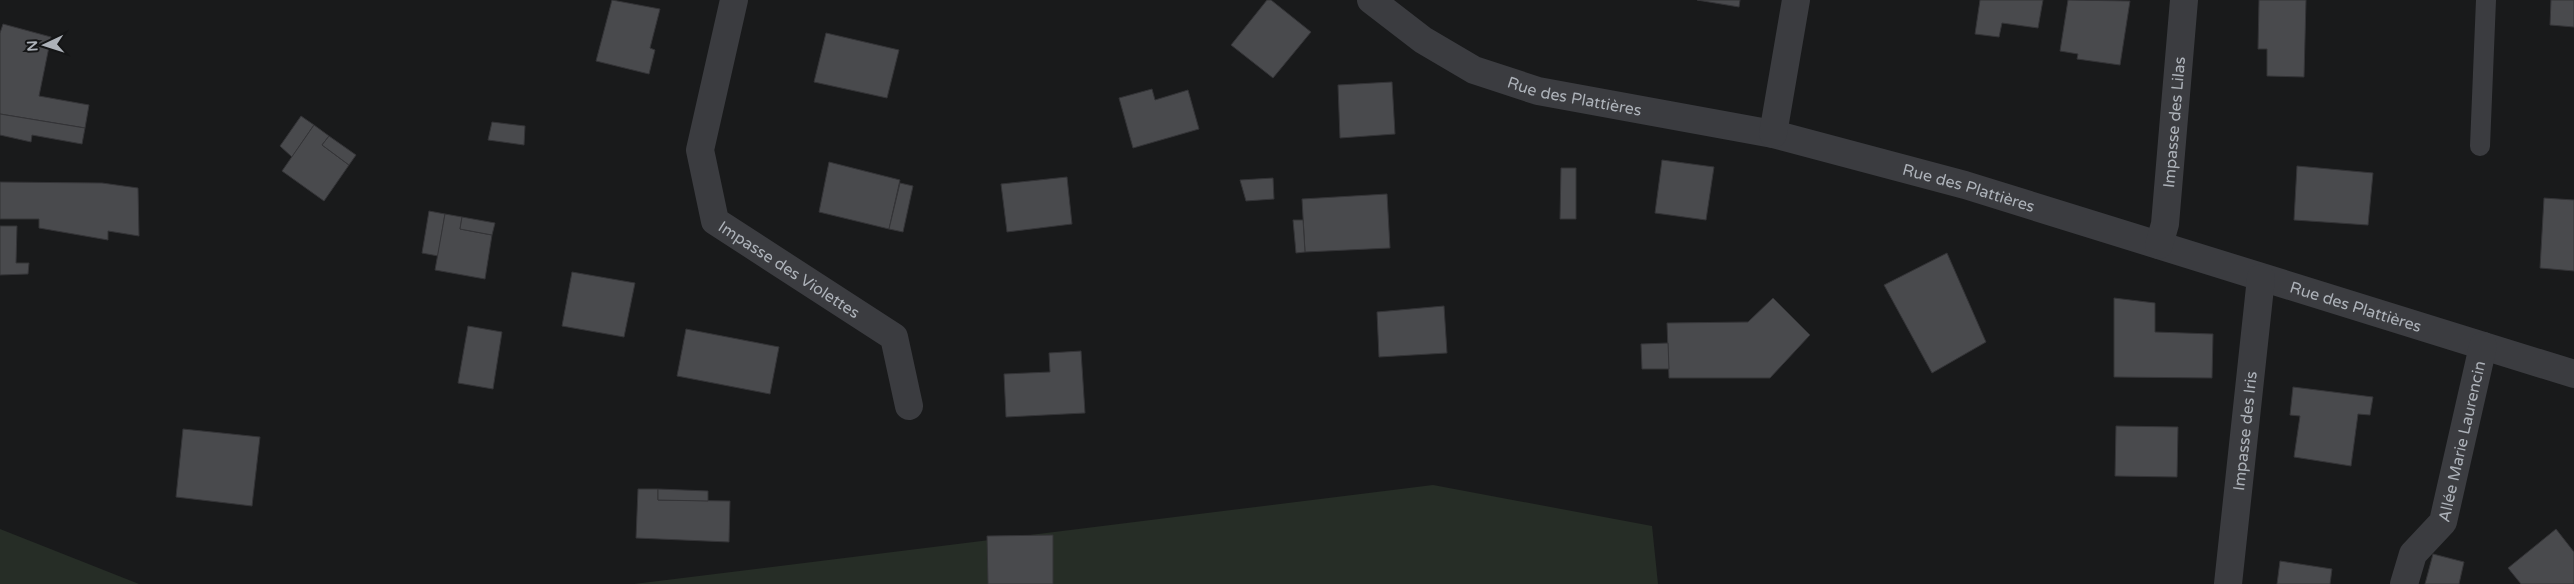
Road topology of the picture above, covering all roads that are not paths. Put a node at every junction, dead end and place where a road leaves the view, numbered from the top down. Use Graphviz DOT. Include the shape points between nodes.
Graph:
graph roads {
  1 [pos="734,0"];
  2 [pos="1371,0"];
  3 [pos="1796,0"];
  4 [pos="2184,0"];
  5 [pos="2486,0"];
  6 [pos="1773,134"];
  7 [pos="2480,146"];
  8 [pos="2159,245"];
  9 [pos="2261,278"];
  10 [pos="2483,346"];
  11 [pos="2574,374"];
  12 [pos="908,406"];
  13 [pos="2228,584"];
  14 [pos="2404,584"];
  1 -- 12 [label="street, Impasse des Violettes" via="700,150 715,221 894,337"];
  2 -- 6 [label="street, Rue des Plattières" via="1423,40 1474,70 1538,91"];
  3 -- 6 [label="street"];
  4 -- 8 [label="street, Impasse des Lilas" via="2165,224"];
  5 -- 7 [label="lane"];
  6 -- 8 [label="street, Rue des Plattières" via="1965,185"];
  8 -- 9 [label="street, Rue des Plattières"];
  9 -- 10 [label="street, Rue des Plattières"];
  9 -- 13 [label="street, Impasse des Iris"];
  10 -- 11 [label="street, Rue des Plattières"];
  10 -- 14 [label="street, Allée Marie Laurencin" via="2443,522 2413,554"];
}
